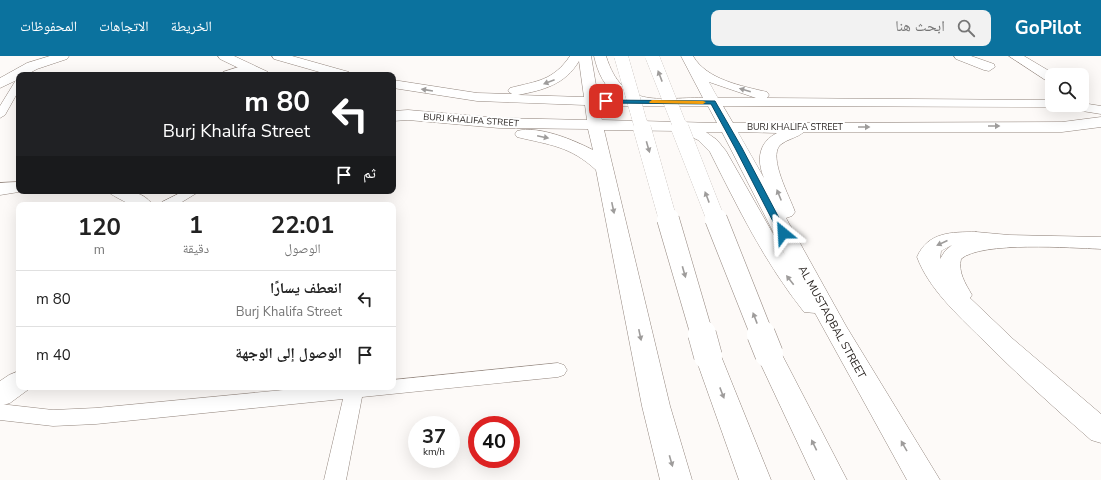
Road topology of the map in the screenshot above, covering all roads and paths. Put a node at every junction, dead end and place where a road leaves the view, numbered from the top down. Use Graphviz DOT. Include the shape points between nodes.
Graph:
graph roads {
  1 [pos="30,56"];
  2 [pos="63,56"];
  3 [pos="224,56"];
  4 [pos="278,56"];
  5 [pos="576,56"];
  6 [pos="585,56"];
  7 [pos="600,56"];
  8 [pos="622,56"];
  9 [pos="652,56"];
  10 [pos="960,56"];
  11 [pos="1015,56"];
  12 [pos="689,59"];
  13 [pos="990,67"];
  14 [pos="248,68"];
  15 [pos="19,72"];
  16 [pos="20,72"];
  17 [pos="237,72"];
  18 [pos="257,72"];
  19 [pos="334,72"];
  20 [pos="16,74"];
  21 [pos="1045,74"];
  22 [pos="16,78"];
  23 [pos="0,84"];
  24 [pos="396,84"];
  25 [pos="454,94"];
  26 [pos="1089,100"];
  27 [pos="825,102"];
  28 [pos="943,103"];
  29 [pos="1045,103"];
  30 [pos="396,105"];
  31 [pos="633,107"];
  32 [pos="1089,107"];
  33 [pos="1101,108"];
  34 [pos="650,113"];
  35 [pos="593,114"];
  36 [pos="720,114"];
  37 [pos="0,115"];
  38 [pos="396,116"];
  39 [pos="396,120"];
  40 [pos="674,120"];
  41 [pos="1101,122"];
  42 [pos="807,127"];
  43 [pos="1062,127"];
  44 [pos="1101,132"];
  45 [pos="605,169"];
  46 [pos="125,194"];
  47 [pos="188,194"];
  48 [pos="139,202"];
  49 [pos="173,202"];
  50 [pos="783,233"];
  51 [pos="1101,243"];
  52 [pos="835,329"];
  53 [pos="558,370"];
  54 [pos="16,384"];
  55 [pos="396,387"];
  56 [pos="364,390"];
  57 [pos="354,391"];
  58 [pos="0,394"];
  59 [pos="0,412"];
  60 [pos="1101,431"];
  61 [pos="335,480"];
  62 [pos="676,480"];
  63 [pos="755,480"];
  64 [pos="831,480"];
  65 [pos="924,480"];
  1 -- 15 [label="street"];
  2 -- 16 [label="street"];
  3 -- 14 [label="street"];
  4 -- 19 [label="street"];
  5 -- 25 [label="street, one-way" via="569,70 560,78 540,86 498,94"];
  6 -- 35 [label="street"];
  7 -- 31 [label="street" via="605,76"];
  8 -- 63 [label="street, one-way, bridge" via="708,356"];
  64 -- 9 [label="street, one-way, bridge" via="769,354"];
  10 -- 13 [label="street"];
  11 -- 21 [label="street"];
  27 -- 12 [label="street, one-way" via="778,98 735,88 703,73"];
  12 -- 36 [label="street, AL MUSTAQBAL STREET"];
  14 -- 17 [label="street"];
  14 -- 18 [label="street"];
  20 -- 23 [label="street"];
  22 -- 37 [label="lane"];
  25 -- 24 [label="street, BURJ KHALIFA STREET, one-way"];
  25 -- 35 [label="street, BURJ KHALIFA STREET"];
  26 -- 33 [label="street"];
  27 -- 28 [label="street, BURJ KHALIFA STREET"];
  27 -- 36 [label="street, BURJ KHALIFA STREET"];
  28 -- 29 [label="street, BURJ KHALIFA STREET"];
  28 -- 36 [label="street" via="870,109"];
  30 -- 35 [label="street" via="544,116"];
  31 -- 34 [label="street"];
  31 -- 35 [label="street, BURJ KHALIFA STREET"];
  31 -- 36 [label="street, BURJ KHALIFA STREET"];
  32 -- 33 [label="street"];
  34 -- 35 [label="street"];
  34 -- 36 [label="street"];
  34 -- 40 [label="street"];
  35 -- 38 [label="street, BURJ KHALIFA STREET" via="498,123 408,114"];
  35 -- 40 [label="street, BURJ KHALIFA STREET"];
  35 -- 45 [label="street"];
  36 -- 40 [label="street, BURJ KHALIFA STREET"];
  36 -- 42 [label="street, BURJ KHALIFA STREET"];
  36 -- 50 [label="street, AL MUSTAQBAL STREET"];
  39 -- 45 [label="street, one-way" via="533,135 578,149"];
  52 -- 40 [label="street, one-way" via="783,271 710,140"];
  41 -- 43 [label="street, BURJ KHALIFA STREET"];
  42 -- 43 [label="street, BURJ KHALIFA STREET, one-way"];
  50 -- 42 [label="street, one-way" via="785,215 767,165 767,154 771,144 778,138"];
  43 -- 44 [label="street"];
  45 -- 62 [label="street, one-way" via="656,406"];
  46 -- 48 [label="street"];
  47 -- 49 [label="lane"];
  50 -- 52 [label="street, AL MUSTAQBAL STREET"];
  51 -- 60 [label="street" via="981,243 957,251 950,259 949,268 952,280 967,308 1026,367"];
  65 -- 52 [label="street, AL MUSTAQBAL STREET, one-way"];
  53 -- 55 [label="lane"];
  54 -- 58 [label="street"];
  56 -- 57 [label="lane"];
  57 -- 59 [label="lane" via="96,416 53,418"];
  57 -- 61 [label="lane"];
}
